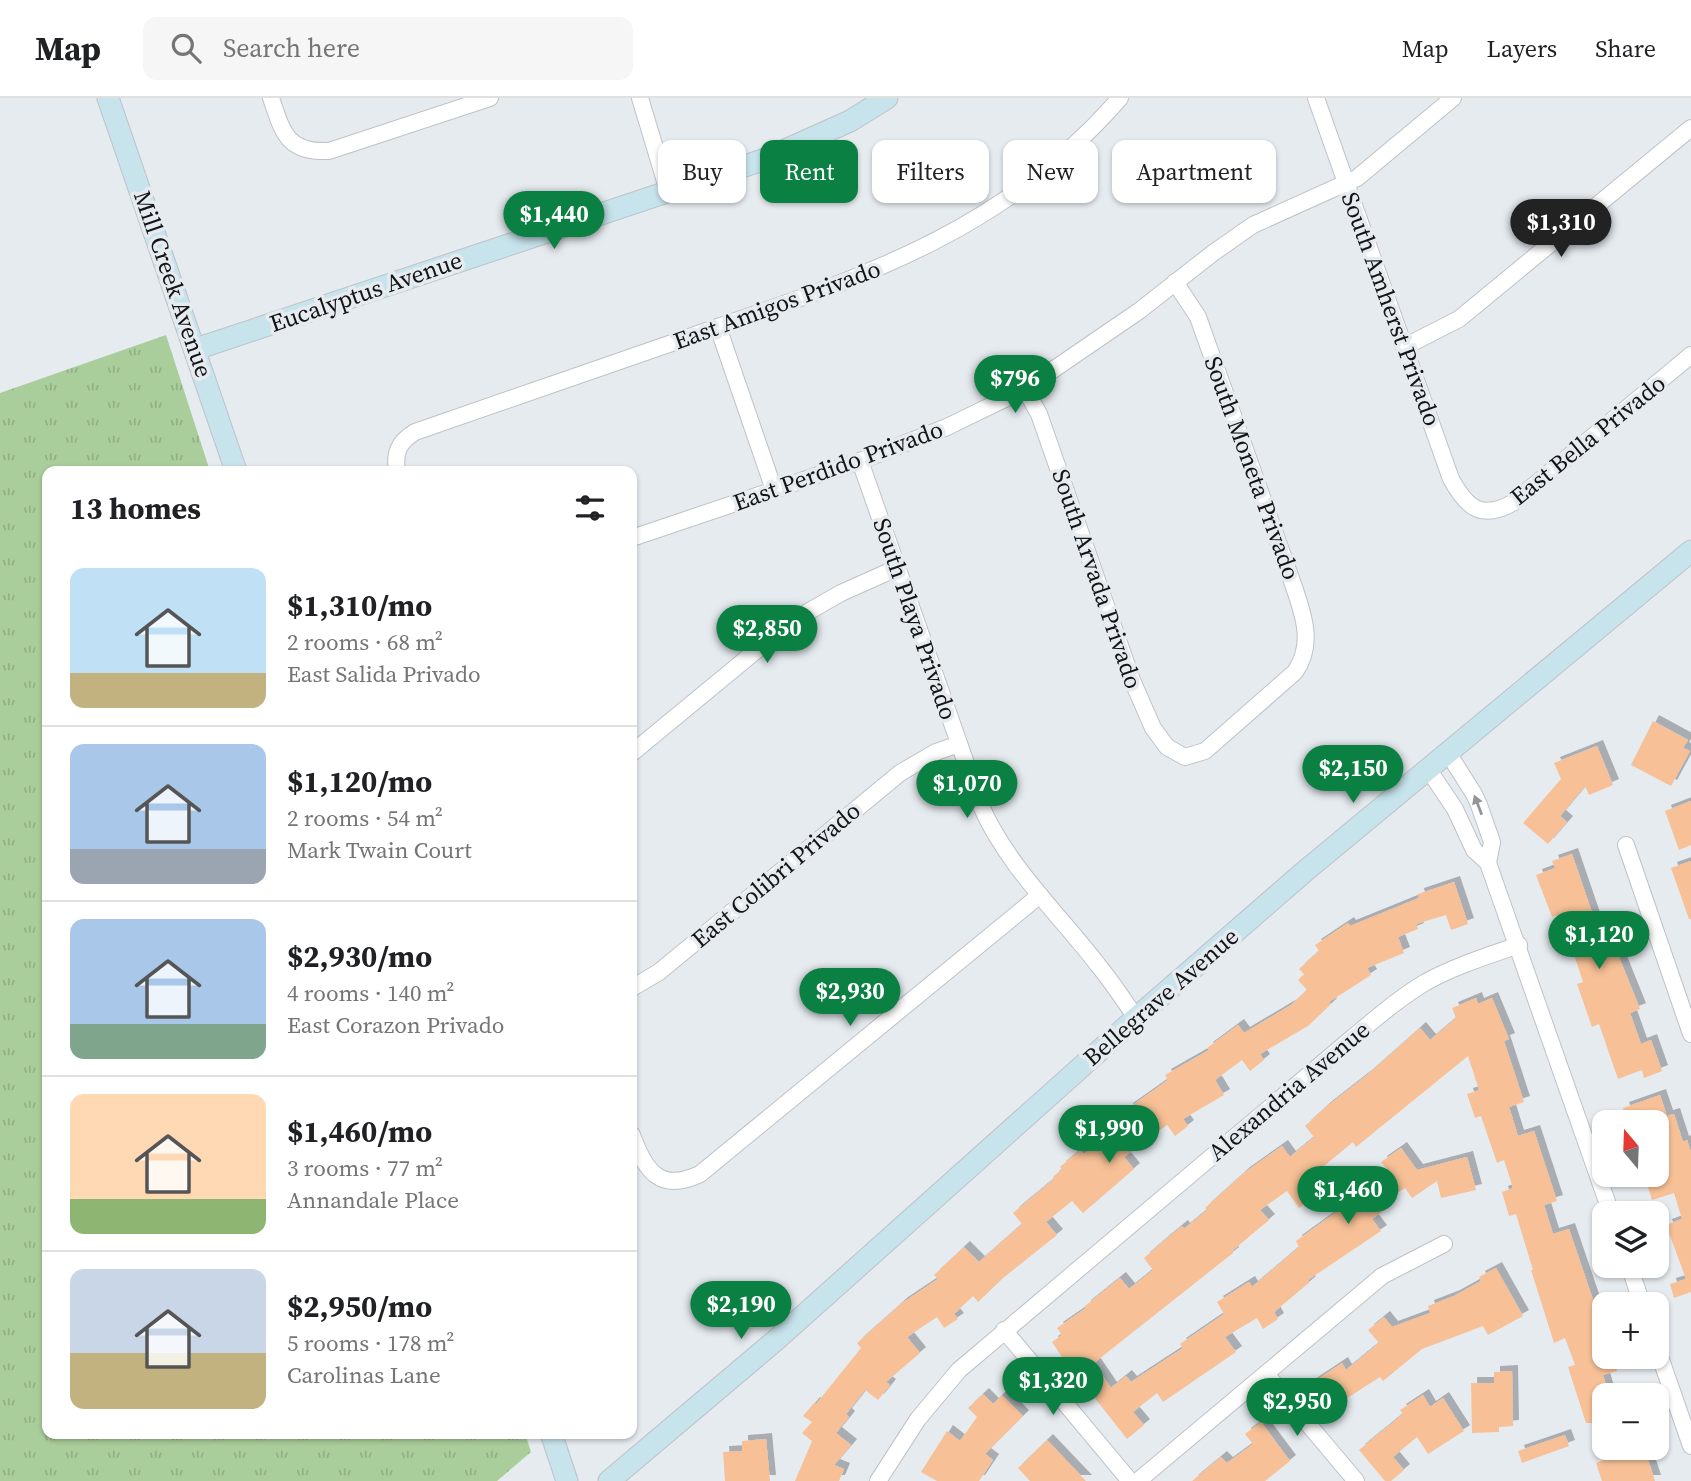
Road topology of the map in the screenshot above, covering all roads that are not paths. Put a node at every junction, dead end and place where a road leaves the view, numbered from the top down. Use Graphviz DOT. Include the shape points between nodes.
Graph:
graph roads {
  1 [pos="108,98"];
  2 [pos="490,98"];
  3 [pos="640,98"];
  4 [pos="887,98"];
  5 [pos="1120,98"];
  6 [pos="1316,98"];
  7 [pos="1453,98"];
  8 [pos="273,104"];
  9 [pos="1691,128"];
  10 [pos="658,158"];
  11 [pos="746,166"];
  12 [pos="1346,184"];
  13 [pos="658,194"];
  14 [pos="1175,282"];
  15 [pos="718,327"];
  16 [pos="1404,347"];
  17 [pos="196,349"];
  18 [pos="1691,355"];
  19 [pos="1025,389"];
  20 [pos="860,461"];
  21 [pos="234,466"];
  22 [pos="397,466"];
  23 [pos="774,490"];
  24 [pos="1479,511"];
  25 [pos="637,536"];
  26 [pos="1691,551"];
  27 [pos="897,568"];
  28 [pos="959,744"];
  29 [pos="637,749"];
  30 [pos="1448,753"];
  31 [pos="1185,757"];
  32 [pos="1428,769"];
  33 [pos="1626,845"];
  34 [pos="1488,863"];
  35 [pos="1040,895"];
  36 [pos="1519,945"];
  37 [pos="637,985"];
  38 [pos="1136,1017"];
  39 [pos="1691,1034"];
  40 [pos="637,1147"];
  41 [pos="1607,1201"];
  42 [pos="1444,1244"];
  43 [pos="1004,1330"];
  44 [pos="1666,1369"];
  45 [pos="1266,1374"];
  46 [pos="1687,1422"];
  47 [pos="553,1439"];
  48 [pos="1691,1446"];
  49 [pos="567,1481"];
  50 [pos="610,1481"];
  51 [pos="878,1481"];
  52 [pos="1130,1481"];
  53 [pos="1138,1481"];
  54 [pos="1356,1481"];
  1 -- 17 [label="main road, Mill Creek Avenue"];
  2 -- 8 [label="street" via="329,151 313,152 296,146 283,130"];
  3 -- 10 [label="street"];
  4 -- 11 [label="main road, Eucalyptus Avenue" via="807,142"];
  5 -- 15 [label="street, East Amigos Privado" via="1059,159 967,224 868,274"];
  6 -- 12 [label="street, South Amherst Privado"];
  7 -- 12 [label="street, East Perdido Privado"];
  9 -- 16 [label="street" via="1459,319"];
  12 -- 14 [label="street, East Perdido Privado" via="1254,225"];
  12 -- 16 [label="street, South Amherst Privado"];
  13 -- 17 [label="main road, Eucalyptus Avenue"];
  14 -- 19 [label="street, East Perdido Privado"];
  14 -- 31 [label="street, South Moneta Privado" via="1198,317 1306,628 1303,661 1284,682 1214,745"];
  15 -- 22 [label="street, East Amigos Privado" via="415,432 399,446"];
  15 -- 23 [label="street"];
  16 -- 24 [label="street, South Amherst Privado" via="1451,479 1463,499"];
  17 -- 21 [label="main road, Mill Creek Avenue"];
  18 -- 24 [label="street, East Bella Privado" via="1514,502 1497,510"];
  19 -- 20 [label="street, East Perdido Privado" via="947,427"];
  19 -- 31 [label="street, South Arvada Privado" via="1040,414 1141,704 1159,738"];
  20 -- 23 [label="street, East Perdido Privado"];
  20 -- 27 [label="street, South Playa Privado"];
  23 -- 25 [label="street, East Perdido Privado"];
  26 -- 30 [label="main road, Bellegrave Avenue"];
  27 -- 28 [label="street, South Playa Privado"];
  27 -- 29 [label="street" via="792,621"];
  28 -- 35 [label="street, South Playa Privado" via="990,826"];
  28 -- 37 [label="street, East Colibri Privado" via="900,773"];
  30 -- 32 [label="main road, Bellegrave Avenue"];
  34 -- 30 [label="street, one-way" via="1492,842 1474,794"];
  32 -- 34 [label="street" via="1455,809 1474,850"];
  32 -- 38 [label="main road, Bellegrave Avenue"];
  33 -- 39 [label="street"];
  34 -- 36 [label="street"];
  35 -- 38 [label="street, South Playa Privado"];
  35 -- 40 [label="street" via="710,1168 690,1179 667,1182 644,1164"];
  36 -- 41 [label="street"];
  36 -- 43 [label="street, Alexandria Avenue" via="1427,981 1401,998"];
  38 -- 50 [label="main road, Bellegrave Avenue" via="776,1340"];
  42 -- 45 [label="street" via="1382,1276"];
  43 -- 51 [label="street, Alexandria Avenue" via="959,1370 918,1419"];
  43 -- 52 [label="street"];
  44 -- 46 [label="street"];
  45 -- 53 [label="street"];
  45 -- 54 [label="street"];
  46 -- 48 [label="street"];
  47 -- 49 [label="main road"];
}
